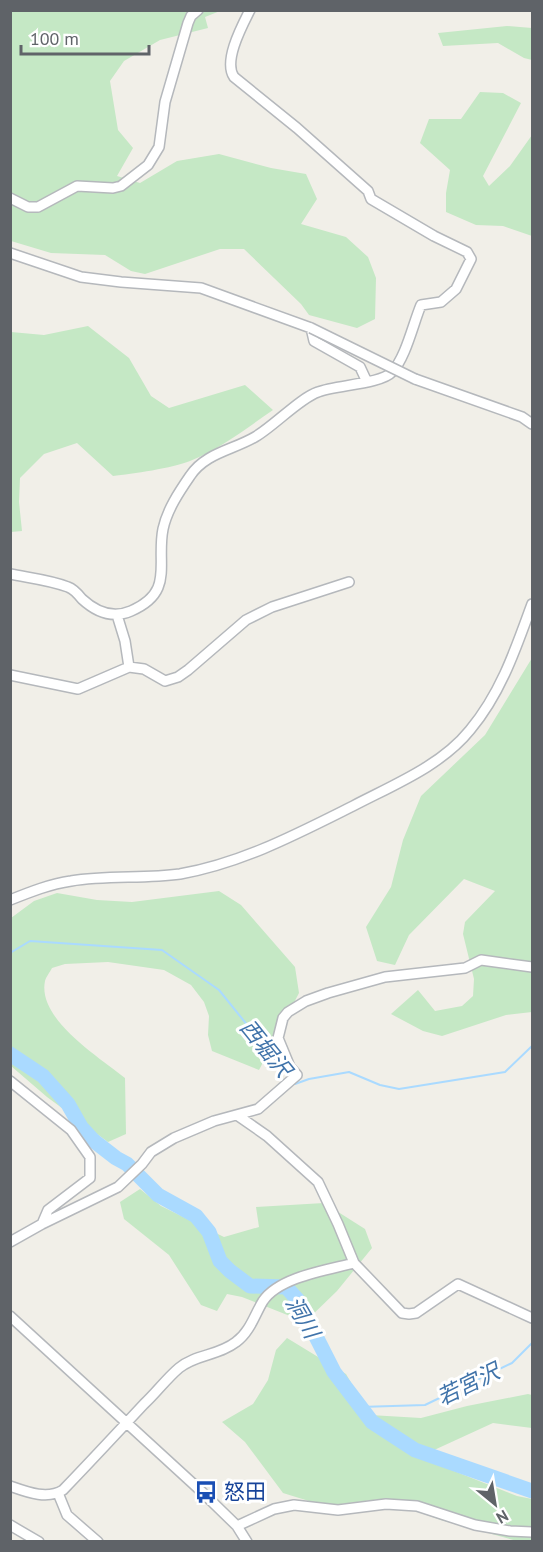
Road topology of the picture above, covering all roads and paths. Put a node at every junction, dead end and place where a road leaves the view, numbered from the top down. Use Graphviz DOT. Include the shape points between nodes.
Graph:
graph roads {
  1 [pos="198,10"];
  2 [pos="250,10"];
  3 [pos="10,198"];
  4 [pos="10,253"];
  5 [pos="311,328"];
  6 [pos="367,382"];
  7 [pos="532,424"];
  8 [pos="10,574"];
  9 [pos="349,582"];
  10 [pos="532,604"];
  11 [pos="117,615"];
  12 [pos="129,667"];
  13 [pos="10,675"];
  14 [pos="10,900"];
  15 [pos="532,967"];
  16 [pos="10,1081"];
  17 [pos="237,1115"];
  18 [pos="42,1224"];
  19 [pos="10,1242"];
  20 [pos="354,1263"];
  21 [pos="10,1316"];
  22 [pos="532,1318"];
  23 [pos="125,1423"];
  24 [pos="10,1486"];
  25 [pos="58,1493"];
  26 [pos="10,1525"];
  27 [pos="237,1526"];
  28 [pos="532,1532"];
  29 [pos="39,1542"];
  30 [pos="98,1542"];
  31 [pos="247,1542"];
  1 -- 3 [label="street" via="188,23 164,108 159,147 148,165 122,186 77,186 38,207 28,207"];
  2 -- 6 [label="street" via="231,58 230,71 234,77 368,191 371,199 467,252 471,259 456,289 441,302 421,305 391,374"];
  4 -- 5 [label="street" via="81,277 201,288"];
  5 -- 6 [label="street" via="314,341 360,367"];
  5 -- 7 [label="street, bridge" via="415,379"];
  6 -- 11 [label="street" via="316,392 255,437 205,460 186,482 165,521 157,593"];
  8 -- 11 [label="street" via="71,588 92,609"];
  9 -- 12 [label="street" via="272,607 246,620 178,677 165,681 144,669"];
  10 -- 14 [label="street" via="504,678 486,709 452,749 413,776 233,861 177,874 71,881"];
  11 -- 12 [label="street"];
  12 -- 13 [label="street" via="78,689"];
  15 -- 17 [label="street" via="481,960 465,968 385,977 306,1001 283,1018 279,1038 297,1075 258,1109"];
  16 -- 18 [label="street" via="71,1130 90,1157 90,1178 48,1210"];
  17 -- 18 [label="street" via="174,1138 151,1152 118,1187"];
  17 -- 20 [label="street" via="318,1182"];
  18 -- 19 [label="street"];
  20 -- 22 [label="street" via="402,1312 416,1313 458,1284"];
  20 -- 23 [label="street" via="274,1288 239,1341 180,1367"];
  21 -- 23 [label="street"];
  23 -- 25 [label="street"];
  23 -- 27 [label="street"];
  24 -- 25 [label="street" via="33,1494"];
  25 -- 30 [label="street" via="67,1515"];
  26 -- 29 [label="street"];
  27 -- 28 [label="street" via="274,1509 294,1505 338,1510 386,1504 417,1506 476,1525"];
  27 -- 31 [label="street"];
}
